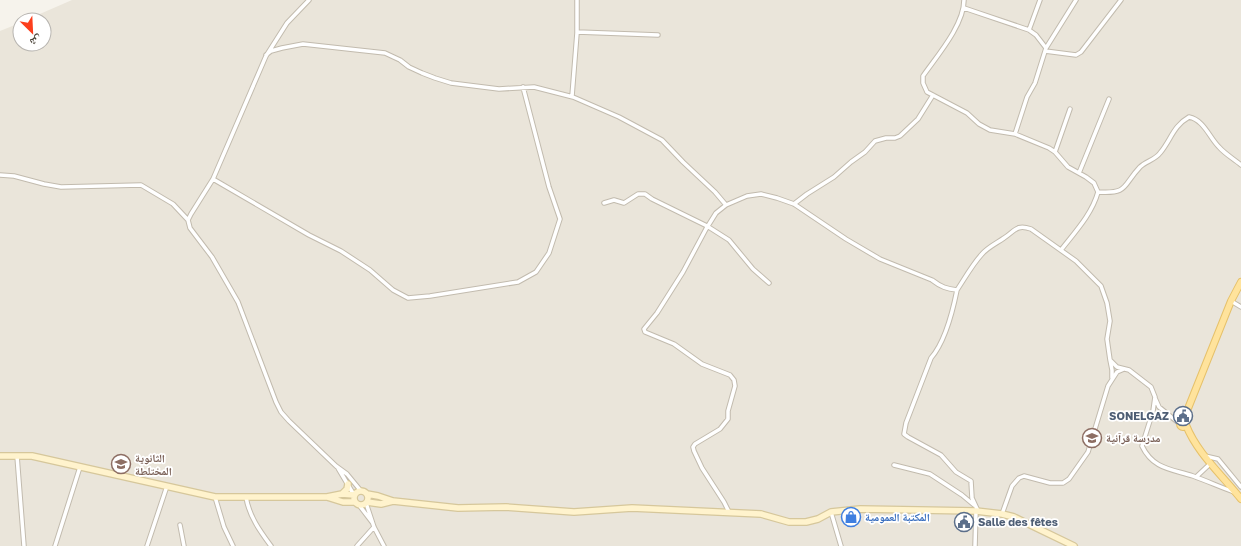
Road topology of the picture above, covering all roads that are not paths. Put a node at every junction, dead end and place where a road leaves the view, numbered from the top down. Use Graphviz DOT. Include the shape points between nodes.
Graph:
graph roads {
  1 [pos="309,0"];
  2 [pos="577,0"];
  3 [pos="964,0"];
  4 [pos="1040,0"];
  5 [pos="1076,0"];
  6 [pos="1121,0"];
  7 [pos="964,8"];
  8 [pos="1029,30"];
  9 [pos="577,32"];
  10 [pos="658,34"];
  11 [pos="275,39"];
  12 [pos="282,48"];
  13 [pos="1046,49"];
  14 [pos="266,56"];
  15 [pos="523,87"];
  16 [pos="933,95"];
  17 [pos="572,96"];
  18 [pos="1109,99"];
  19 [pos="1070,109"];
  20 [pos="1015,134"];
  21 [pos="1055,152"];
  22 [pos="1241,165"];
  23 [pos="1079,174"];
  24 [pos="0,175"];
  25 [pos="213,179"];
  26 [pos="1098,192"];
  27 [pos="604,203"];
  28 [pos="794,204"];
  29 [pos="726,205"];
  30 [pos="188,220"];
  31 [pos="707,226"];
  32 [pos="1062,250"];
  33 [pos="1241,282"];
  34 [pos="769,283"];
  35 [pos="957,290"];
  36 [pos="1231,301"];
  37 [pos="1241,308"];
  38 [pos="1110,360"];
  39 [pos="1124,369"];
  40 [pos="1112,379"];
  41 [pos="1155,397"];
  42 [pos="1159,407"];
  43 [pos="1153,411"];
  44 [pos="1184,425"];
  45 [pos="0,456"];
  46 [pos="17,456"];
  47 [pos="1205,456"];
  48 [pos="1211,463"];
  49 [pos="894,465"];
  50 [pos="336,466"];
  51 [pos="80,467"];
  52 [pos="1196,477"];
  53 [pos="348,484"];
  54 [pos="167,486"];
  55 [pos="1241,487"];
  56 [pos="361,491"];
  57 [pos="342,494"];
  58 [pos="367,494"];
  59 [pos="1237,494"];
  60 [pos="354,495"];
  61 [pos="215,496"];
  62 [pos="246,497"];
  63 [pos="326,497"];
  64 [pos="1241,499"];
  65 [pos="393,501"];
  66 [pos="356,504"];
  67 [pos="367,505"];
  68 [pos="976,509"];
  69 [pos="831,512"];
  70 [pos="729,513"];
  71 [pos="1002,514"];
  72 [pos="372,522"];
  73 [pos="180,525"];
  74 [pos="374,527"];
  75 [pos="24,546"];
  76 [pos="54,546"];
  77 [pos="147,546"];
  78 [pos="184,546"];
  79 [pos="233,546"];
  80 [pos="271,546"];
  81 [pos="357,546"];
  82 [pos="384,546"];
  83 [pos="841,546"];
  84 [pos="975,546"];
  85 [pos="1074,546"];
  1 -- 11 [label="street" via="286,23"];
  2 -- 9 [label="street"];
  3 -- 7 [label="street"];
  4 -- 8 [label="street"];
  5 -- 13 [label="street"];
  6 -- 13 [label="street" via="1081,52 1076,55"];
  7 -- 8 [label="street"];
  7 -- 16 [label="street" via="958,25 923,76 927,92"];
  8 -- 13 [label="street"];
  9 -- 10 [label="street"];
  9 -- 17 [label="street"];
  11 -- 12 [label="street" via="276,45"];
  11 -- 14 [label="street"];
  12 -- 14 [label="street"];
  12 -- 15 [label="street" via="303,44 385,52 409,67 451,83 499,89"];
  13 -- 20 [label="street"];
  14 -- 25 [label="street"];
  15 -- 17 [label="street"];
  15 -- 25 [label="street" via="560,219 549,253 536,272 518,282 408,298 393,290 370,270 341,251"];
  16 -- 20 [label="street" via="967,113 990,130"];
  16 -- 28 [label="street" via="918,119 900,136 875,141 834,178"];
  17 -- 29 [label="street" via="662,140"];
  18 -- 23 [label="street"];
  19 -- 21 [label="street"];
  20 -- 21 [label="street"];
  21 -- 23 [label="street" via="1068,167"];
  22 -- 26 [label="street" via="1216,144 1201,123 1189,117 1178,124 1160,154 1140,167 1124,188 1115,192"];
  23 -- 26 [label="street" via="1094,183"];
  24 -- 30 [label="street" via="61,187 141,185 173,204"];
  25 -- 30 [label="street"];
  26 -- 32 [label="street" via="1084,220"];
  27 -- 31 [label="street" via="614,200 624,203 638,194 645,194"];
  28 -- 29 [label="street" via="761,194 747,196"];
  28 -- 35 [label="street" via="880,259 932,280 939,286"];
  29 -- 31 [label="street" via="716,213"];
  30 -- 50 [label="street" via="190,228 212,257 238,302 281,412"];
  31 -- 34 [label="street" via="729,240 753,269"];
  31 -- 70 [label="street" via="679,278 644,329 645,332 674,344 702,364 730,375 734,380 728,419 720,429 693,447 702,468"];
  32 -- 35 [label="street" via="1031,229 1015,228 982,254"];
  32 -- 38 [label="street" via="1076,260 1101,286 1110,320 1107,339"];
  33 -- 36 [label="main road"];
  35 -- 68 [label="street" via="947,326 906,423 904,434 941,455 956,472 971,481 972,498"];
  36 -- 37 [label="street"];
  36 -- 44 [label="main road"];
  38 -- 39 [label="street" via="1117,367"];
  38 -- 40 [label="street"];
  39 -- 40 [label="street" via="1117,372"];
  39 -- 41 [label="street" via="1151,387"];
  40 -- 71 [label="street" via="1099,412 1088,452 1069,479 1063,483 1050,483 1024,476 1019,478 1012,486"];
  41 -- 42 [label="street"];
  41 -- 43 [label="street"];
  42 -- 43 [label="street"];
  42 -- 44 [label="street"];
  43 -- 52 [label="street" via="1142,446 1146,453 1154,463"];
  44 -- 47 [label="main road"];
  45 -- 46 [label="street"];
  46 -- 51 [label="street" via="32,456"];
  46 -- 75 [label="street"];
  47 -- 48 [label="main road"];
  47 -- 55 [label="street" via="1218,459"];
  48 -- 52 [label="street"];
  48 -- 59 [label="main road"];
  49 -- 68 [label="street" via="930,474 962,494"];
  50 -- 53 [label="street"];
  50 -- 56 [label="street" via="347,474"];
  51 -- 54 [label="street"];
  51 -- 76 [label="street"];
  52 -- 59 [label="street"];
  53 -- 57 [label="street"];
  53 -- 60 [label="street"];
  54 -- 61 [label="street"];
  54 -- 77 [label="street"];
  56 -- 58 [label="street"];
  56 -- 60 [label="street"];
  57 -- 60 [label="street"];
  57 -- 63 [label="street"];
  58 -- 65 [label="street"];
  58 -- 67 [label="street"];
  59 -- 64 [label="main road"];
  60 -- 66 [label="street"];
  61 -- 62 [label="street"];
  61 -- 79 [label="street"];
  62 -- 63 [label="street"];
  62 -- 80 [label="street" via="256,525"];
  63 -- 66 [label="street"];
  65 -- 67 [label="street"];
  65 -- 70 [label="street" via="458,508 506,507 574,512 632,508"];
  66 -- 67 [label="street"];
  66 -- 72 [label="street"];
  67 -- 72 [label="street"];
  68 -- 69 [label="street" via="860,509"];
  68 -- 71 [label="street"];
  68 -- 84 [label="street"];
  69 -- 70 [label="street" via="806,522 789,522 761,514"];
  69 -- 83 [label="street"];
  71 -- 85 [label="street"];
  72 -- 74 [label="street"];
  73 -- 78 [label="street"];
  74 -- 81 [label="street"];
  74 -- 82 [label="street"];
}
